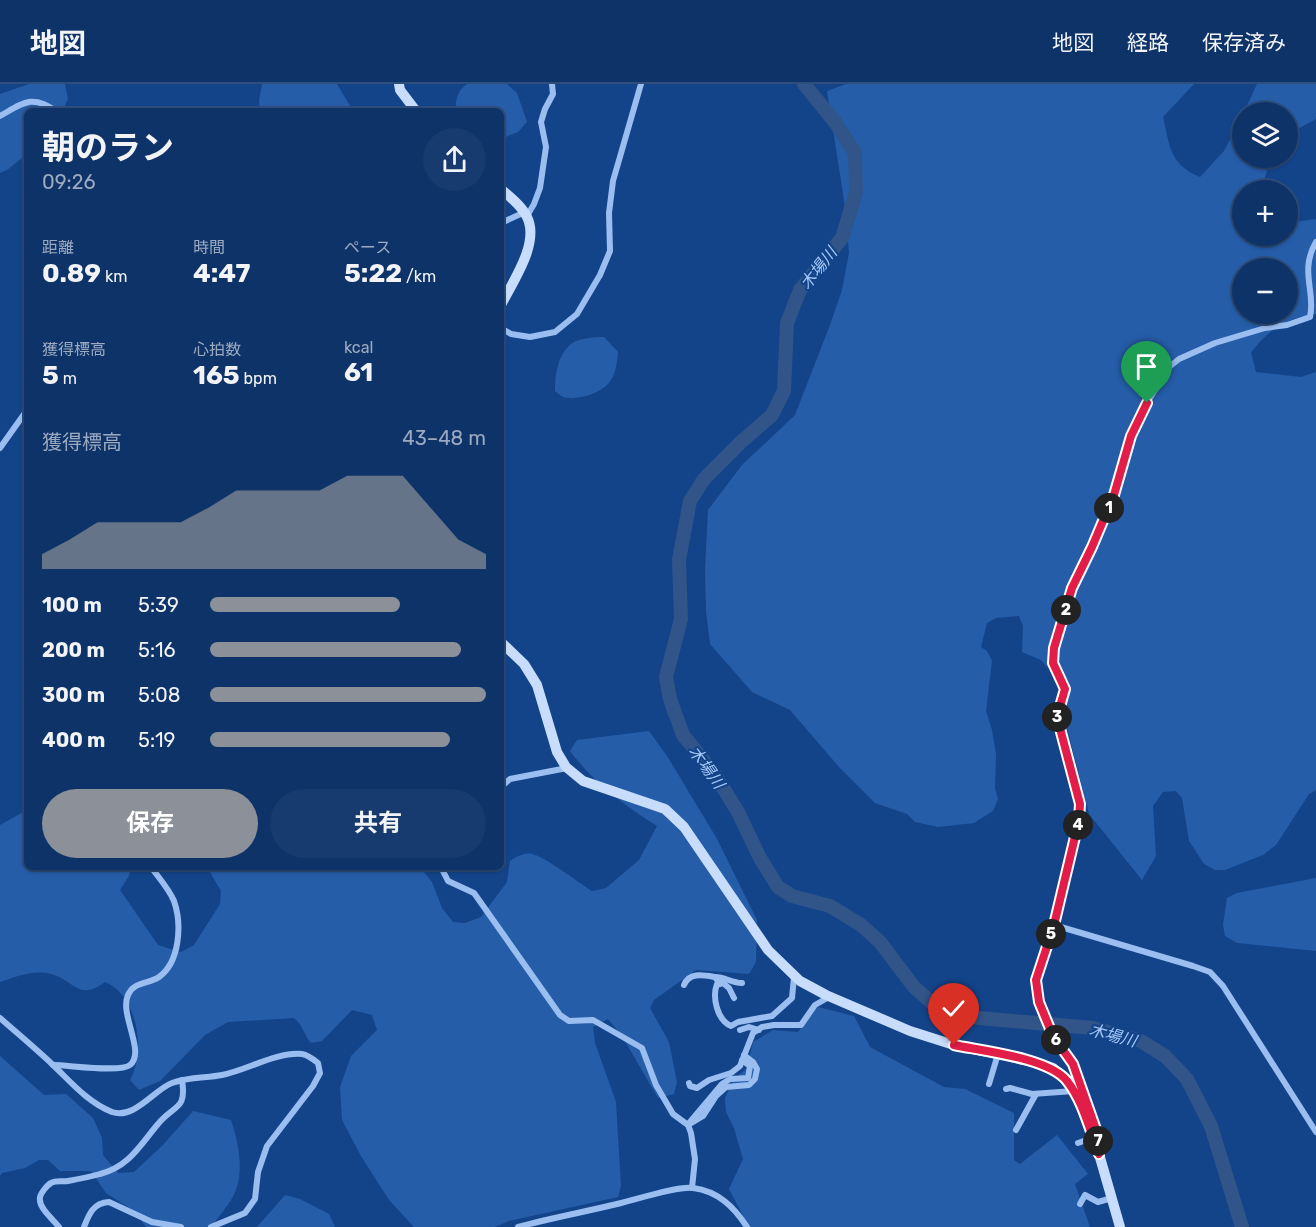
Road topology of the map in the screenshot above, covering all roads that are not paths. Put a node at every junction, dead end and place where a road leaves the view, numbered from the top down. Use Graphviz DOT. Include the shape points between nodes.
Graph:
graph roads {
  1 [pos="399,84"];
  2 [pos="552,84"];
  3 [pos="641,84"];
  4 [pos="52,108"];
  5 [pos="414,108"];
  6 [pos="0,116"];
  7 [pos="504,192"];
  8 [pos="526,214"];
  9 [pos="504,217"];
  10 [pos="509,219"];
  11 [pos="504,222"];
  12 [pos="1316,242"];
  13 [pos="504,299"];
  14 [pos="504,330"];
  15 [pos="24,414"];
  16 [pos="0,447"];
  17 [pos="504,645"];
  18 [pos="567,768"];
  19 [pos="504,784"];
  20 [pos="153,870"];
  21 [pos="442,870"];
  22 [pos="1054,925"];
  23 [pos="795,976"];
  24 [pos="715,977"];
  25 [pos="742,983"];
  26 [pos="720,984"];
  27 [pos="684,986"];
  28 [pos="830,997"];
  29 [pos="734,998"];
  30 [pos="0,1018"];
  31 [pos="759,1018"];
  32 [pos="760,1029"];
  33 [pos="740,1030"];
  34 [pos="998,1054"];
  35 [pos="743,1058"];
  36 [pos="53,1065"];
  37 [pos="182,1080"];
  38 [pos="689,1083"];
  39 [pos="989,1084"];
  40 [pos="1006,1089"];
  41 [pos="1074,1091"];
  42 [pos="1036,1094"];
  43 [pos="688,1125"];
  44 [pos="1016,1130"];
  45 [pos="1316,1132"];
  46 [pos="1092,1138"];
  47 [pos="1078,1143"];
  48 [pos="1099,1154"];
  49 [pos="692,1188"];
  50 [pos="1112,1197"];
  51 [pos="1080,1204"];
  52 [pos="1117,1226"];
  53 [pos="59,1227"];
  54 [pos="84,1227"];
  55 [pos="181,1227"];
  56 [pos="211,1227"];
  57 [pos="518,1227"];
  58 [pos="747,1227"];
  1 -- 5 [label="street"];
  2 -- 8 [label="street" via="553,94 541,122 546,147 540,188"];
  3 -- 14 [label="street" via="613,181 610,251 589,295 577,314 555,332 530,338"];
  4 -- 6 [label="street" via="36,101 23,103"];
  7 -- 8 [label="street"];
  8 -- 10 [label="street"];
  8 -- 13 [label="street" via="531,229 530,246"];
  9 -- 10 [label="street"];
  10 -- 11 [label="street"];
  12 -- 22 [label="street" via="1308,262 1314,307 1310,316 1215,343 1169,367 1131,436 1114,495 1072,588 1053,663 1065,689 1057,717 1080,804"];
  15 -- 16 [label="street"];
  17 -- 18 [label="street" via="524,664 537,685 556,752"];
  18 -- 19 [label="street" via="510,779"];
  18 -- 23 [label="street" via="583,781 665,809 684,827 768,950"];
  20 -- 36 [label="street" via="174,903 178,948 158,978 138,984 128,994 126,1012 135,1048 132,1063 119,1069"];
  21 -- 43 [label="street" via="448,881 474,893 560,1015 569,1021 593,1020 642,1048 656,1085 673,1114"];
  22 -- 45 [label="street" via="1210,972 1223,986"];
  22 -- 48 [label="street" via="1036,980 1039,1002 1053,1036 1073,1064 1098,1135"];
  23 -- 28 [label="street"];
  23 -- 31 [label="street" via="792,998 772,1016"];
  24 -- 25 [label="street"];
  24 -- 26 [label="street"];
  24 -- 27 [label="street" via="693,975"];
  26 -- 29 [label="street" via="729,988"];
  26 -- 31 [label="street" via="714,993 715,1003 726,1024"];
  28 -- 32 [label="street" via="815,1005 801,1025"];
  28 -- 34 [label="street" via="910,1031"];
  30 -- 36 [label="street"];
  31 -- 32 [label="street"];
  32 -- 33 [label="street"];
  32 -- 35 [label="street" via="753,1033"];
  34 -- 39 [label="street"];
  34 -- 41 [label="street" via="1053,1068"];
  35 -- 38 [label="street" via="740,1066 697,1088"];
  35 -- 43 [label="street" via="753,1062 757,1069 750,1085 726,1087 703,1116"];
  36 -- 37 [label="street" via="75,1088 115,1113 127,1112"];
  37 -- 53 [label="street" via="183,1101 159,1122 137,1152 101,1174 52,1181 46,1187 40,1197 41,1206"];
  37 -- 56 [label="street" via="224,1074 285,1055 304,1054 318,1063 320,1072 267,1146 258,1172 255,1200 245,1213"];
  40 -- 42 [label="street"];
  41 -- 42 [label="street"];
  41 -- 46 [label="street"];
  42 -- 44 [label="street"];
  43 -- 49 [label="street" via="695,1159"];
  46 -- 47 [label="street"];
  46 -- 48 [label="street"];
  48 -- 50 [label="street"];
  49 -- 57 [label="street"];
  49 -- 58 [label="street" via="716,1194 737,1211"];
  50 -- 51 [label="street" via="1098,1202 1085,1195"];
  50 -- 52 [label="street"];
  54 -- 55 [label="street" via="92,1208 101,1202 152,1222"];
}
